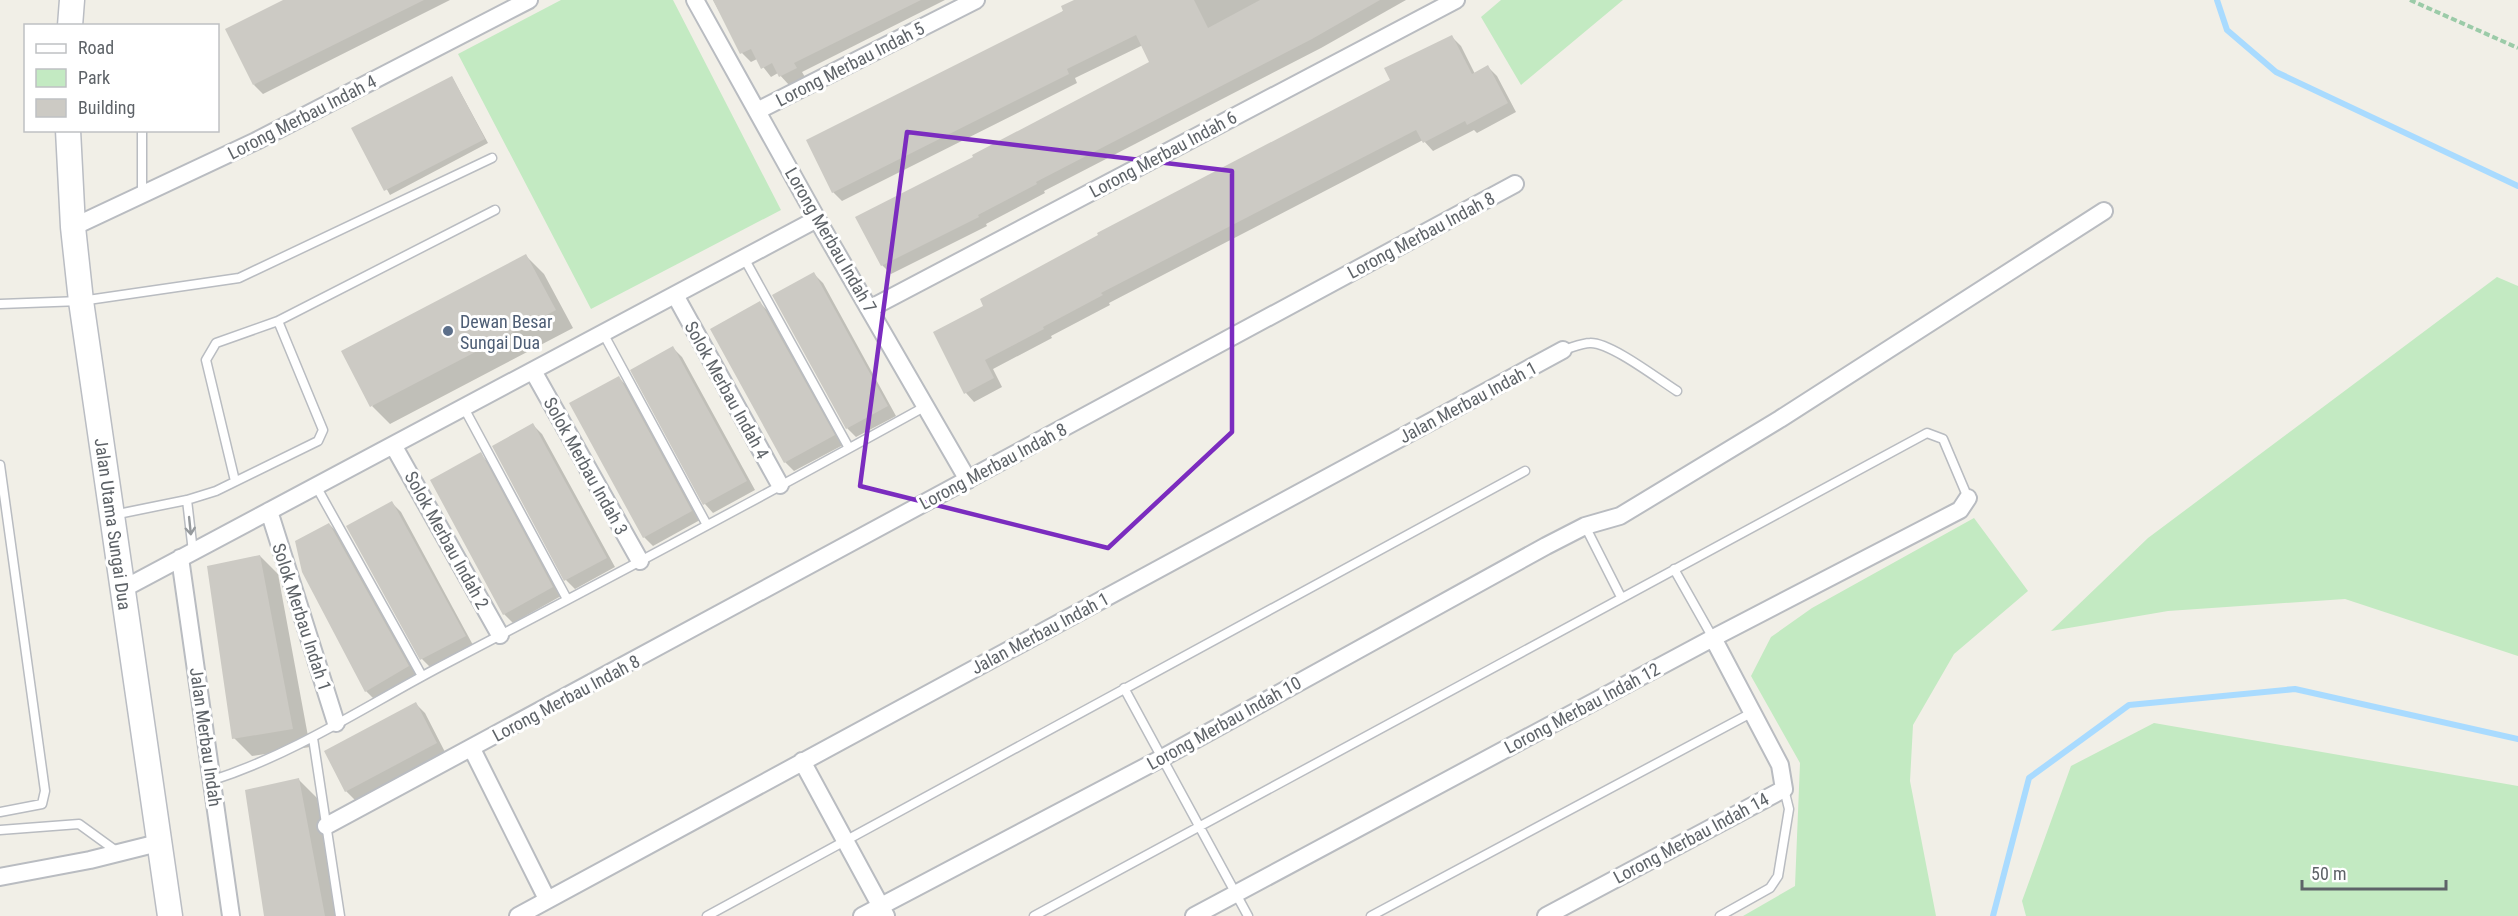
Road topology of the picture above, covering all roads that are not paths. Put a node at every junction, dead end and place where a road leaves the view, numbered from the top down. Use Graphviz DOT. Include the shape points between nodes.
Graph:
graph roads {
  1 [pos="72,0"];
  2 [pos="530,0"];
  3 [pos="695,0"];
  4 [pos="976,0"];
  5 [pos="1455,0"];
  6 [pos="70,24"];
  7 [pos="757,111"];
  8 [pos="68,132"];
  9 [pos="142,132"];
  10 [pos="492,158"];
  11 [pos="1515,184"];
  12 [pos="142,197"];
  13 [pos="495,210"];
  14 [pos="2104,211"];
  15 [pos="817,219"];
  16 [pos="73,227"];
  17 [pos="744,258"];
  18 [pos="675,295"];
  19 [pos="81,301"];
  20 [pos="0,304"];
  21 [pos="871,308"];
  22 [pos="278,321"];
  23 [pos="603,333"];
  24 [pos="1563,350"];
  25 [pos="533,371"];
  26 [pos="1677,391"];
  27 [pos="926,406"];
  28 [pos="464,408"];
  29 [pos="393,445"];
  30 [pos="849,448"];
  31 [pos="0,465"];
  32 [pos="1525,471"];
  33 [pos="968,480"];
  34 [pos="235,482"];
  35 [pos="780,485"];
  36 [pos="316,486"];
  37 [pos="1968,498"];
  38 [pos="187,500"];
  39 [pos="268,511"];
  40 [pos="113,515"];
  41 [pos="707,525"];
  42 [pos="1585,526"];
  43 [pos="186,555"];
  44 [pos="640,561"];
  45 [pos="1674,569"];
  46 [pos="123,589"];
  47 [pos="1621,597"];
  48 [pos="567,599"];
  49 [pos="500,635"];
  50 [pos="1713,638"];
  51 [pos="422,676"];
  52 [pos="1124,688"];
  53 [pos="1754,712"];
  54 [pos="336,723"];
  55 [pos="313,738"];
  56 [pos="472,749"];
  57 [pos="1162,758"];
  58 [pos="802,761"];
  59 [pos="213,780"];
  60 [pos="1784,789"];
  61 [pos="0,812"];
  62 [pos="1198,825"];
  63 [pos="326,826"];
  64 [pos="0,830"];
  65 [pos="846,842"];
  66 [pos="158,843"];
  67 [pos="119,853"];
  68 [pos="0,877"];
  69 [pos="1235,893"];
  70 [pos="547,899"];
  71 [pos="883,911"];
  72 [pos="169,916"];
  73 [pos="231,916"];
  74 [pos="340,916"];
  75 [pos="518,916"];
  76 [pos="707,916"];
  77 [pos="862,916"];
  78 [pos="1034,916"];
  79 [pos="1194,916"];
  80 [pos="1248,916"];
  81 [pos="1371,916"];
  82 [pos="1546,916"];
  83 [pos="1720,916"];
  1 -- 6 [label="main road"];
  2 -- 12 [label="street, Lorong Merbau Indah 4"];
  3 -- 7 [label="street, Lorong Merbau Indah 7"];
  4 -- 7 [label="street, Lorong Merbau Indah 5"];
  5 -- 21 [label="street, Lorong Merbau Indah 6"];
  7 -- 15 [label="street, Lorong Merbau Indah 7"];
  8 -- 16 [label="main road, Jalan Utama Sungai Dua"];
  9 -- 12 [label="lane"];
  10 -- 19 [label="lane" via="239,278"];
  11 -- 33 [label="street, Lorong Merbau Indah 8"];
  12 -- 16 [label="street, Lorong Merbau Indah 4"];
  13 -- 22 [label="lane"];
  14 -- 42 [label="street, Lorong Merbau Indah 10" via="1780,419 1620,516"];
  15 -- 17 [label="street"];
  15 -- 21 [label="street, Lorong Merbau Indah 7"];
  16 -- 19 [label="main road, Jalan Utama Sungai Dua"];
  17 -- 18 [label="street"];
  17 -- 30 [label="lane"];
  18 -- 23 [label="street"];
  18 -- 35 [label="street, Solok Merbau Indah 4"];
  19 -- 20 [label="lane"];
  19 -- 40 [label="main road, Jalan Utama Sungai Dua"];
  21 -- 27 [label="street, Lorong Merbau Indah 7"];
  22 -- 34 [label="lane" via="216,343 206,360"];
  22 -- 34 [label="lane" via="323,430 318,441"];
  23 -- 25 [label="street"];
  23 -- 41 [label="lane"];
  24 -- 26 [label="lane" via="1591,342 1620,351 1638,368"];
  24 -- 58 [label="street, Jalan Merbau Indah 1"];
  25 -- 28 [label="street"];
  25 -- 44 [label="street, Solok Merbau Indah 3"];
  27 -- 30 [label="lane"];
  27 -- 33 [label="street, Lorong Merbau Indah 7"];
  28 -- 29 [label="street"];
  28 -- 48 [label="lane"];
  29 -- 36 [label="street"];
  29 -- 49 [label="street, Solok Merbau Indah 2"];
  30 -- 35 [label="lane"];
  31 -- 61 [label="lane" via="45,791 42,804"];
  32 -- 52 [label="lane"];
  33 -- 56 [label="street, Lorong Merbau Indah 8"];
  34 -- 38 [label="lane"];
  35 -- 41 [label="lane"];
  36 -- 39 [label="street"];
  36 -- 51 [label="lane"];
  37 -- 45 [label="lane" via="1943,439 1927,433"];
  37 -- 50 [label="street, Lorong Merbau Indah 12" via="1960,510"];
  38 -- 40 [label="lane"];
  38 -- 43 [label="lane, one-way"];
  39 -- 43 [label="street"];
  39 -- 54 [label="street, Solok Merbau Indah 1"];
  40 -- 46 [label="main road, Jalan Utama Sungai Dua"];
  41 -- 44 [label="lane"];
  42 -- 47 [label="lane"];
  42 -- 57 [label="street, Lorong Merbau Indah 10"];
  43 -- 46 [label="street"];
  43 -- 59 [label="street, Jalan Merbau Indah"];
  44 -- 48 [label="lane"];
  45 -- 47 [label="lane"];
  45 -- 50 [label="lane"];
  46 -- 66 [label="main road, Jalan Utama Sungai Dua"];
  47 -- 62 [label="lane"];
  48 -- 49 [label="lane"];
  49 -- 51 [label="lane"];
  50 -- 53 [label="street, Lorong Merbau Indah 14"];
  50 -- 69 [label="street, Lorong Merbau Indah 12"];
  51 -- 54 [label="lane"];
  52 -- 57 [label="lane"];
  52 -- 65 [label="lane"];
  53 -- 60 [label="street, Lorong Merbau Indah 14" via="1780,765"];
  53 -- 81 [label="lane"];
  54 -- 55 [label="lane"];
  55 -- 59 [label="lane" via="248,769"];
  55 -- 63 [label="lane"];
  56 -- 63 [label="street, Lorong Merbau Indah 8"];
  56 -- 70 [label="street, Lorong Merbau Indah 8"];
  57 -- 62 [label="lane"];
  57 -- 71 [label="street, Lorong Merbau Indah 10"];
  58 -- 65 [label="street"];
  58 -- 70 [label="street, Jalan Merbau Indah 1"];
  59 -- 73 [label="street, Jalan Merbau Indah"];
  60 -- 82 [label="street, Lorong Merbau Indah 14"];
  60 -- 83 [label="lane" via="1789,809 1778,876 1770,888"];
  62 -- 69 [label="lane"];
  62 -- 78 [label="lane"];
  63 -- 74 [label="lane"];
  64 -- 67 [label="lane" via="79,824"];
  65 -- 71 [label="street"];
  65 -- 76 [label="lane"];
  66 -- 67 [label="street"];
  66 -- 72 [label="main road, Jalan Utama Sungai Dua"];
  67 -- 68 [label="street"];
  69 -- 79 [label="street, Lorong Merbau Indah 12"];
  69 -- 80 [label="lane"];
  70 -- 75 [label="street, Jalan Merbau Indah 1"];
  71 -- 77 [label="street, Lorong Merbau Indah 10"];
}
